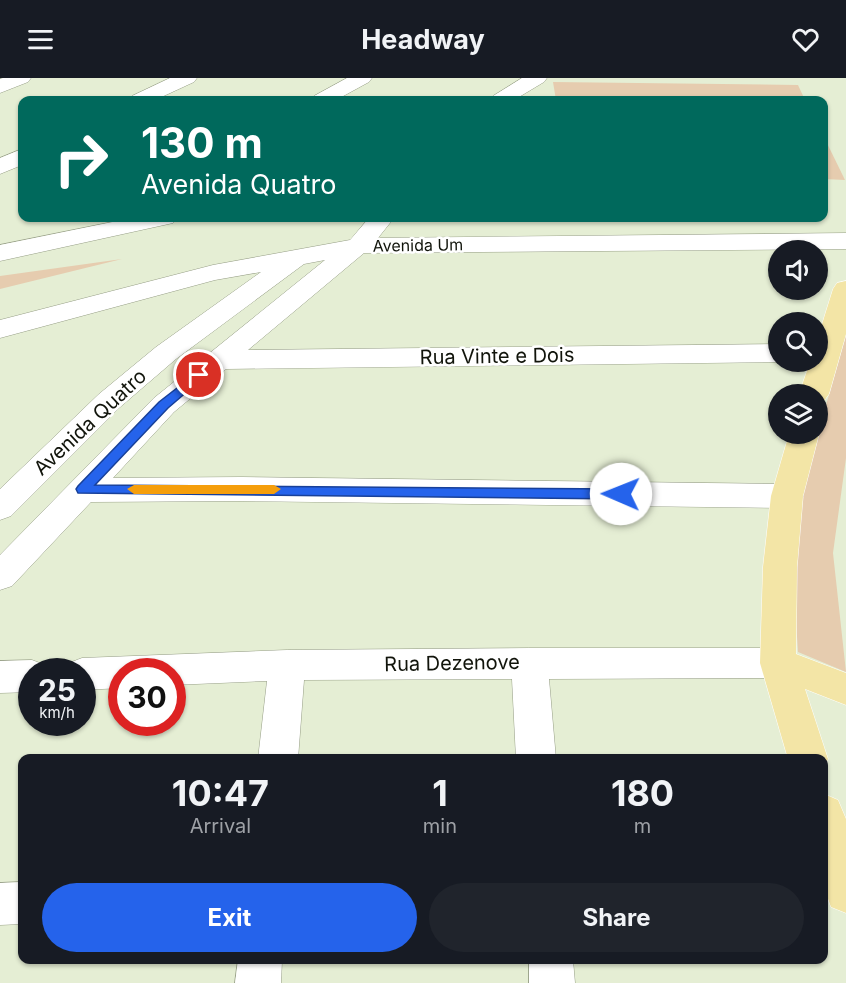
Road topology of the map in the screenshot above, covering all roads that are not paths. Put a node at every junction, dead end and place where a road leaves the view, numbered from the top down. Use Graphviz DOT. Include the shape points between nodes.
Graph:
graph roads {
  1 [pos="21,78"];
  2 [pos="187,78"];
  3 [pos="362,78"];
  4 [pos="537,78"];
  5 [pos="0,87"];
  6 [pos="148,96"];
  7 [pos="328,96"];
  8 [pos="507,96"];
  9 [pos="18,158"];
  10 [pos="0,166"];
  11 [pos="99,222"];
  12 [pos="144,222"];
  13 [pos="379,222"];
  14 [pos="71,237"];
  15 [pos="846,241"];
  16 [pos="358,246"];
  17 [pos="0,253"];
  18 [pos="300,255"];
  19 [pos="846,289"];
  20 [pos="0,330"];
  21 [pos="828,334"];
  22 [pos="768,353"];
  23 [pos="216,360"];
  24 [pos="801,444"];
  25 [pos="82,489"];
  26 [pos="787,496"];
  27 [pos="0,507"];
  28 [pos="0,577"];
  29 [pos="529,663"];
  30 [pos="778,663"];
  31 [pos="287,665"];
  32 [pos="186,669"];
  33 [pos="18,677"];
  34 [pos="0,678"];
  35 [pos="846,689"];
  36 [pos="278,754"];
  37 [pos="536,754"];
  38 [pos="806,754"];
  39 [pos="828,827"];
  40 [pos="846,892"];
  41 [pos="18,903"];
  42 [pos="0,904"];
  43 [pos="260,964"];
  44 [pos="551,964"];
  45 [pos="258,983"];
  46 [pos="552,983"];
  1 -- 5 [label="street"];
  2 -- 6 [label="street"];
  3 -- 7 [label="street"];
  4 -- 8 [label="street"];
  9 -- 10 [label="street"];
  11 -- 14 [label="street"];
  12 -- 14 [label="street"];
  13 -- 16 [label="street, Avenida Quatro"];
  14 -- 17 [label="street"];
  15 -- 16 [label="street, Avenida Um"];
  16 -- 18 [label="street, Avenida Um"];
  16 -- 23 [label="street, Avenida Quatro"];
  18 -- 20 [label="street, Avenida Um" via="213,273"];
  18 -- 27 [label="street, Avenida Quatro" via="166,353 109,401"];
  19 -- 21 [label="main road"];
  22 -- 23 [label="street, Rua Vinte e Dois"];
  23 -- 25 [label="street, Avenida Quatro" via="164,405"];
  24 -- 26 [label="main road"];
  25 -- 26 [label="street"];
  25 -- 28 [label="street, Avenida Quatro"];
  26 -- 30 [label="main road" via="780,567"];
  29 -- 30 [label="street, Rua Dezenove"];
  29 -- 31 [label="street, Rua Dezenove"];
  29 -- 37 [label="street"];
  30 -- 35 [label="main road"];
  30 -- 38 [label="main road"];
  31 -- 32 [label="street, Rua Dezenove"];
  31 -- 36 [label="street"];
  33 -- 34 [label="street"];
  39 -- 40 [label="main road"];
  41 -- 42 [label="street"];
  43 -- 45 [label="street"];
  44 -- 46 [label="street"];
}
